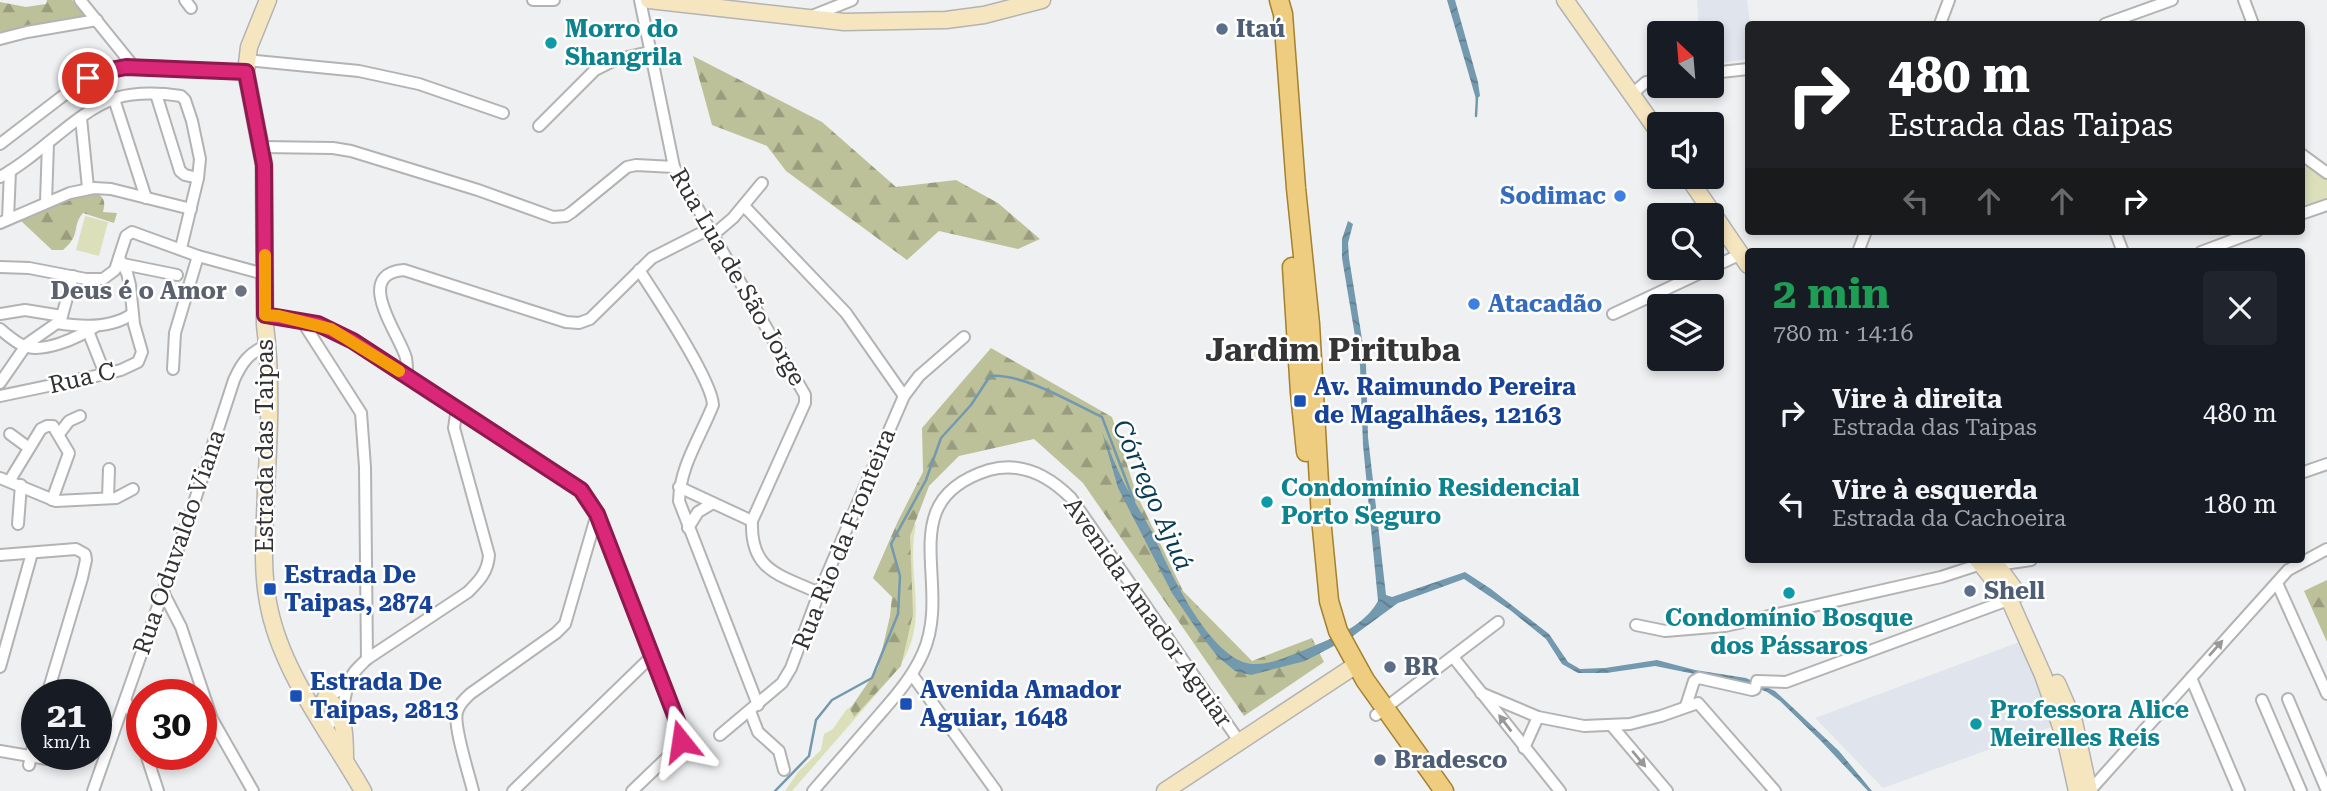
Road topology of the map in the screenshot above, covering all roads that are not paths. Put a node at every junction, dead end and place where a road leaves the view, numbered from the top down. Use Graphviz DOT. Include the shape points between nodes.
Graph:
graph roads {
  1 [pos="80,0"];
  2 [pos="268,0"];
  3 [pos="533,0"];
  4 [pos="554,0"];
  5 [pos="640,0"];
  6 [pos="649,0"];
  7 [pos="852,0"];
  8 [pos="1042,0"];
  9 [pos="1270,0"];
  10 [pos="1565,0"];
  11 [pos="1578,0"];
  12 [pos="1949,0"];
  13 [pos="2172,0"];
  14 [pos="2245,0"];
  15 [pos="1282,5"];
  16 [pos="806,18"];
  17 [pos="97,20"];
  18 [pos="1941,21"];
  19 [pos="2113,21"];
  20 [pos="2252,21"];
  21 [pos="0,40"];
  22 [pos="649,52"];
  23 [pos="246,66"];
  24 [pos="134,67"];
  25 [pos="1745,69"];
  26 [pos="1724,72"];
  27 [pos="1647,82"];
  28 [pos="1635,91"];
  29 [pos="156,94"];
  30 [pos="114,99"];
  31 [pos="1647,112"];
  32 [pos="1654,112"];
  33 [pos="503,113"];
  34 [pos="81,118"];
  35 [pos="538,126"];
  36 [pos="48,143"];
  37 [pos="0,144"];
  38 [pos="261,147"];
  39 [pos="2305,157"];
  40 [pos="674,167"];
  41 [pos="2327,173"];
  42 [pos="5,174"];
  43 [pos="198,178"];
  44 [pos="762,183"];
  45 [pos="88,188"];
  46 [pos="1698,189"];
  47 [pos="146,198"];
  48 [pos="46,202"];
  49 [pos="1710,203"];
  50 [pos="2327,205"];
  51 [pos="744,206"];
  52 [pos="191,209"];
  53 [pos="2305,213"];
  54 [pos="4,221"];
  55 [pos="1724,222"];
  56 [pos="711,232"];
  57 [pos="2246,235"];
  58 [pos="181,248"];
  59 [pos="2212,248"];
  60 [pos="1745,254"];
  61 [pos="198,256"];
  62 [pos="1745,258"];
  63 [pos="121,261"];
  64 [pos="0,267"];
  65 [pos="639,270"];
  66 [pos="264,274"];
  67 [pos="177,275"];
  68 [pos="73,276"];
  69 [pos="0,314"];
  70 [pos="132,314"];
  71 [pos="1612,314"];
  72 [pos="265,315"];
  73 [pos="59,320"];
  74 [pos="302,321"];
  75 [pos="0,328"];
  76 [pos="92,328"];
  77 [pos="964,337"];
  78 [pos="267,345"];
  79 [pos="24,347"];
  80 [pos="173,369"];
  81 [pos="105,374"];
  82 [pos="407,375"];
  83 [pos="0,383"];
  84 [pos="0,396"];
  85 [pos="904,396"];
  86 [pos="457,408"];
  87 [pos="80,416"];
  88 [pos="10,434"];
  89 [pos="59,434"];
  90 [pos="29,448"];
  91 [pos="2327,464"];
  92 [pos="108,469"];
  93 [pos="2305,472"];
  94 [pos="10,481"];
  95 [pos="679,487"];
  96 [pos="133,489"];
  97 [pos="108,498"];
  98 [pos="52,499"];
  99 [pos="713,503"];
  100 [pos="597,514"];
  101 [pos="752,521"];
  102 [pos="18,524"];
  103 [pos="688,528"];
  104 [pos="2327,549"];
  105 [pos="32,553"];
  106 [pos="0,555"];
  107 [pos="2305,560"];
  108 [pos="1984,563"];
  109 [pos="1988,563"];
  110 [pos="2299,563"];
  111 [pos="2277,583"];
  112 [pos="163,592"];
  113 [pos="819,593"];
  114 [pos="2015,599"];
  115 [pos="1498,622"];
  116 [pos="1636,625"];
  117 [pos="1334,633"];
  118 [pos="653,655"];
  119 [pos="1453,657"];
  120 [pos="367,659"];
  121 [pos="0,667"];
  122 [pos="1352,667"];
  123 [pos="913,676"];
  124 [pos="2191,678"];
  125 [pos="52,679"];
  126 [pos="347,688"];
  127 [pos="1481,692"];
  128 [pos="2327,694"];
  129 [pos="2288,699"];
  130 [pos="125,700"];
  131 [pos="2262,700"];
  132 [pos="319,702"];
  133 [pos="1690,704"];
  134 [pos="754,708"];
  135 [pos="1380,712"];
  136 [pos="341,715"];
  137 [pos="1538,717"];
  138 [pos="1612,726"];
  139 [pos="325,727"];
  140 [pos="720,735"];
  141 [pos="1239,741"];
  142 [pos="1524,748"];
  143 [pos="0,751"];
  144 [pos="21,758"];
  145 [pos="345,760"];
  146 [pos="151,770"];
  147 [pos="784,770"];
  148 [pos="634,790"];
  149 [pos="93,791"];
  150 [pos="158,791"];
  151 [pos="253,791"];
  152 [pos="363,791"];
  153 [pos="473,791"];
  154 [pos="513,791"];
  155 [pos="813,791"];
  156 [pos="996,791"];
  157 [pos="1165,791"];
  158 [pos="1430,791"];
  159 [pos="1444,791"];
  160 [pos="1560,791"];
  161 [pos="1667,791"];
  162 [pos="1774,791"];
  163 [pos="2077,791"];
  164 [pos="2089,791"];
  165 [pos="2239,791"];
  166 [pos="2301,791"];
  167 [pos="2327,791"];
  1 -- 17 [label="street"];
  2 -- 23 [label="main road, Estrada das Taipas" via="248,47"];
  3 -- 4 [label="street"];
  5 -- 22 [label="street, Rua Lua de São Jorge"];
  6 -- 16 [label="main road"];
  7 -- 16 [label="street"];
  8 -- 16 [label="main road" via="946,20"];
  9 -- 117 [label="main road" via="1312,541 1320,607"];
  10 -- 28 [label="main road"];
  11 -- 28 [label="main road"];
  12 -- 18 [label="street"];
  13 -- 19 [label="street"];
  14 -- 20 [label="street"];
  15 -- 117 [label="main road" via="1310,324 1324,564"];
  17 -- 21 [label="street"];
  17 -- 24 [label="street"];
  22 -- 35 [label="street" via="595,70"];
  22 -- 40 [label="street, Rua Lua de São Jorge"];
  23 -- 24 [label="street"];
  23 -- 33 [label="street" via="340,68 407,81"];
  23 -- 38 [label="main road, Estrada das Taipas"];
  24 -- 37 [label="street" via="106,70 88,78"];
  25 -- 26 [label="street"];
  27 -- 28 [label="street"];
  28 -- 31 [label="main road"];
  28 -- 32 [label="main road"];
  29 -- 30 [label="street"];
  29 -- 43 [label="street" via="180,171"];
  29 -- 43 [label="street" via="185,100 200,152"];
  30 -- 34 [label="street"];
  30 -- 47 [label="street"];
  34 -- 36 [label="street"];
  34 -- 45 [label="street"];
  36 -- 42 [label="street"];
  36 -- 48 [label="street"];
  38 -- 40 [label="street" via="351,151 553,217 572,212 627,167"];
  38 -- 66 [label="main road, Estrada das Taipas"];
  39 -- 41 [label="street"];
  40 -- 56 [label="street, Rua Lua de São Jorge"];
  42 -- 54 [label="street"];
  43 -- 52 [label="street"];
  44 -- 51 [label="street"];
  45 -- 47 [label="street"];
  45 -- 48 [label="street"];
  46 -- 49 [label="main road"];
  47 -- 52 [label="street"];
  48 -- 54 [label="street"];
  50 -- 53 [label="street"];
  51 -- 56 [label="street"];
  51 -- 85 [label="street" via="846,313"];
  52 -- 58 [label="street"];
  55 -- 60 [label="main road"];
  56 -- 65 [label="street" via="664,251"];
  56 -- 101 [label="street, Rua Lua de São Jorge" via="805,394"];
  57 -- 59 [label="street"];
  58 -- 61 [label="street"];
  58 -- 63 [label="street" via="132,232 126,236"];
  61 -- 66 [label="street"];
  61 -- 80 [label="street" via="175,334"];
  62 -- 71 [label="street"];
  63 -- 67 [label="street"];
  63 -- 68 [label="street" via="105,278"];
  63 -- 70 [label="street, Rua C" via="130,285"];
  64 -- 68 [label="street"];
  65 -- 82 [label="street" via="590,319 579,323 396,271 382,282 379,296 406,358"];
  65 -- 95 [label="street" via="713,398"];
  66 -- 72 [label="main road, Estrada das Taipas"];
  68 -- 73 [label="street"];
  69 -- 73 [label="street" via="25,310"];
  70 -- 76 [label="street" via="120,322"];
  70 -- 81 [label="street, Rua C" via="141,358"];
  72 -- 74 [label="street"];
  72 -- 78 [label="main road, Estrada das Taipas"];
  73 -- 76 [label="street"];
  73 -- 79 [label="street"];
  74 -- 82 [label="street" via="331,329"];
  74 -- 120 [label="street" via="361,413"];
  75 -- 79 [label="street"];
  76 -- 79 [label="street" via="54,345"];
  76 -- 81 [label="street"];
  77 -- 85 [label="street, Rua Rio da Fronteira" via="919,376"];
  78 -- 112 [label="street, Rua Oduvaldo Viana" via="248,355 233,380"];
  78 -- 132 [label="main road, Estrada das Taipas" via="264,559 268,604 295,676"];
  79 -- 83 [label="street"];
  81 -- 84 [label="street, Rua C"];
  82 -- 86 [label="street"];
  85 -- 113 [label="street, Rua Rio da Fronteira"];
  86 -- 100 [label="street" via="571,482"];
  86 -- 120 [label="street" via="454,428 489,555 488,567 468,592"];
  87 -- 89 [label="street"];
  88 -- 90 [label="street"];
  89 -- 90 [label="street" via="47,426"];
  89 -- 98 [label="street" via="69,453"];
  90 -- 94 [label="street"];
  91 -- 93 [label="street"];
  92 -- 97 [label="street"];
  94 -- 98 [label="street"];
  94 -- 102 [label="street"];
  95 -- 99 [label="street"];
  95 -- 103 [label="street"];
  96 -- 97 [label="street"];
  97 -- 98 [label="street"];
  99 -- 101 [label="street"];
  99 -- 103 [label="street" via="698,512"];
  100 -- 118 [label="street"];
  100 -- 153 [label="street" via="565,624 460,704 456,727"];
  101 -- 113 [label="street" via="753,541 764,566"];
  103 -- 134 [label="street"];
  104 -- 107 [label="street"];
  105 -- 106 [label="street"];
  105 -- 121 [label="street"];
  105 -- 125 [label="street" via="76,549 86,560"];
  108 -- 116 [label="street" via="1733,625 1665,631"];
  109 -- 114 [label="main road"];
  110 -- 111 [label="street"];
  124 -- 111 [label="street, one-way"];
  111 -- 128 [label="street"];
  112 -- 130 [label="street, Rua Oduvaldo Viana"];
  112 -- 151 [label="street" via="181,627 212,719"];
  113 -- 134 [label="street, Rua Rio da Fronteira" via="791,668 782,683"];
  114 -- 133 [label="street" via="1786,682 1755,685 1699,678 1694,681"];
  114 -- 163 [label="main road" via="2052,696"];
  114 -- 164 [label="main road" via="2071,712"];
  115 -- 119 [label="street"];
  117 -- 122 [label="main road"];
  118 -- 148 [label="street" via="681,741"];
  118 -- 154 [label="street"];
  119 -- 127 [label="street"];
  119 -- 135 [label="street"];
  120 -- 126 [label="street"];
  122 -- 135 [label="main road"];
  122 -- 141 [label="main road"];
  123 -- 141 [label="street, Avenida Amador Aguiar" via="932,627 930,533 940,502 972,476 1013,467 1042,475 1070,498"];
  123 -- 155 [label="street, Avenida Amador Aguiar"];
  123 -- 156 [label="street"];
  124 -- 164 [label="street"];
  124 -- 165 [label="street"];
  126 -- 132 [label="street"];
  126 -- 136 [label="street"];
  127 -- 137 [label="street"];
  142 -- 127 [label="street, one-way"];
  129 -- 167 [label="street"];
  130 -- 149 [label="street, Rua Oduvaldo Viana"];
  131 -- 166 [label="street"];
  132 -- 136 [label="main road"];
  132 -- 139 [label="main road, Estrada das Taipas"];
  133 -- 138 [label="street"];
  133 -- 162 [label="street" via="1701,705"];
  134 -- 140 [label="street, Rua Rio da Fronteira"];
  134 -- 147 [label="street" via="758,732 779,751"];
  135 -- 158 [label="main road"];
  135 -- 159 [label="main road"];
  136 -- 139 [label="street"];
  136 -- 145 [label="main road"];
  137 -- 138 [label="street"];
  137 -- 142 [label="street"];
  138 -- 161 [label="street, one-way"];
  139 -- 145 [label="main road, Estrada das Taipas"];
  141 -- 157 [label="main road"];
  142 -- 160 [label="street"];
  143 -- 144 [label="street"];
  145 -- 152 [label="main road, Estrada das Taipas"];
  146 -- 150 [label="street"];
}
